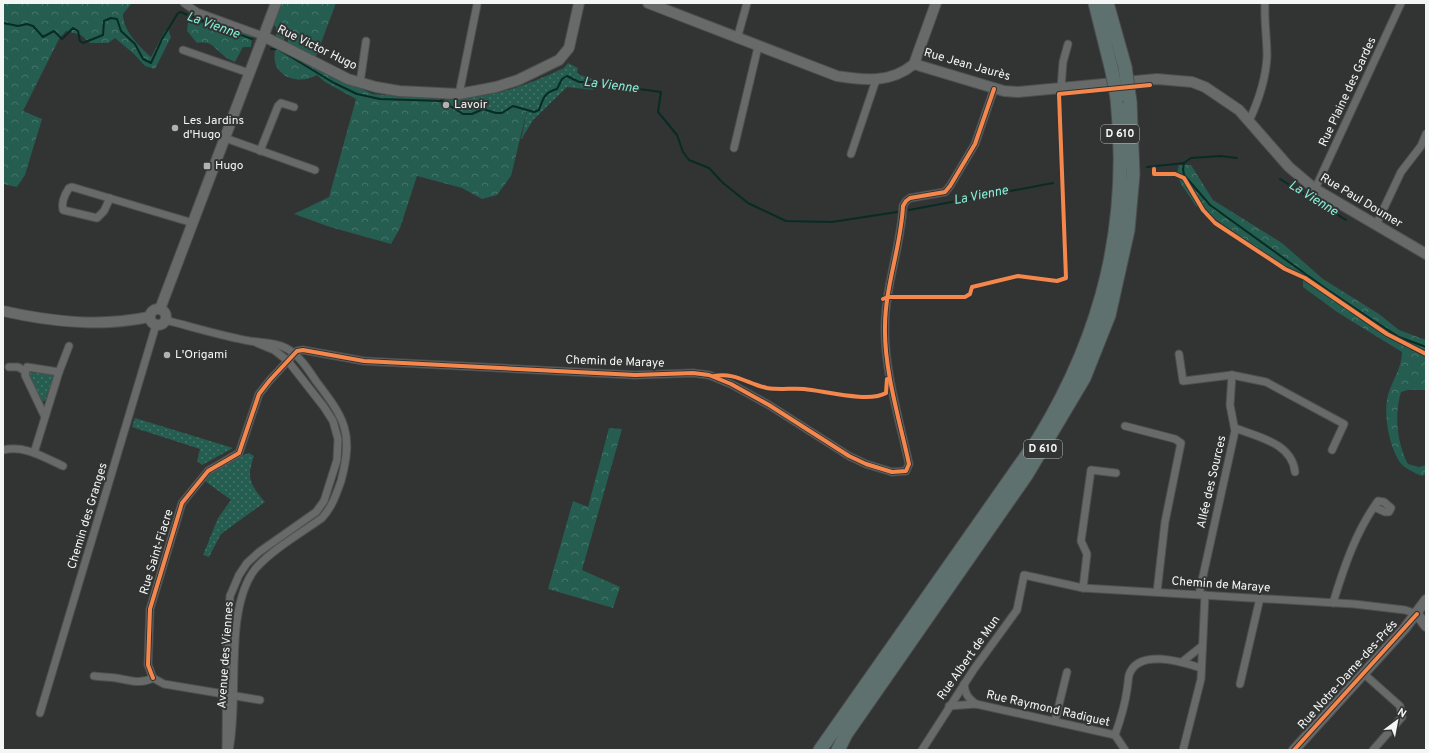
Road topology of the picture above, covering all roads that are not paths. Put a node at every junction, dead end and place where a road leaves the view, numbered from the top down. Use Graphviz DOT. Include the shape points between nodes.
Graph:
graph roads {
  1 [pos="184,3"];
  2 [pos="276,3"];
  3 [pos="579,3"];
  4 [pos="648,3"];
  5 [pos="747,3"];
  6 [pos="936,3"];
  7 [pos="1095,3"];
  8 [pos="1107,3"];
  9 [pos="1265,3"];
  10 [pos="1401,3"];
  11 [pos="477,5"];
  12 [pos="263,36"];
  13 [pos="737,39"];
  14 [pos="366,40"];
  15 [pos="1068,44"];
  16 [pos="758,47"];
  17 [pos="183,50"];
  18 [pos="914,64"];
  19 [pos="1118,69"];
  20 [pos="249,73"];
  21 [pos="876,80"];
  22 [pos="360,82"];
  23 [pos="1061,88"];
  24 [pos="994,89"];
  25 [pos="459,94"];
  26 [pos="294,107"];
  27 [pos="1239,110"];
  28 [pos="1248,121"];
  29 [pos="1426,134"];
  30 [pos="224,138"];
  31 [pos="734,148"];
  32 [pos="260,151"];
  33 [pos="851,154"];
  34 [pos="315,170"];
  35 [pos="1315,189"];
  36 [pos="110,198"];
  37 [pos="193,222"];
  38 [pos="1376,225"];
  39 [pos="1426,254"];
  40 [pos="3,311"];
  41 [pos="157,321"];
  42 [pos="251,341"];
  43 [pos="69,346"];
  44 [pos="294,354"];
  45 [pos="1180,354"];
  46 [pos="288,360"];
  47 [pos="9,367"];
  48 [pos="25,371"];
  49 [pos="59,372"];
  50 [pos="1232,375"];
  51 [pos="45,417"];
  52 [pos="1125,426"];
  53 [pos="1235,428"];
  54 [pos="3,450"];
  55 [pos="1332,450"];
  56 [pos="34,454"];
  57 [pos="63,466"];
  58 [pos="1295,472"];
  59 [pos="1116,473"];
  60 [pos="1374,507"];
  61 [pos="1024,575"];
  62 [pos="1083,588"];
  63 [pos="1157,592"];
  64 [pos="1202,594"];
  65 [pos="1260,598"];
  66 [pos="1426,600"];
  67 [pos="1333,603"];
  68 [pos="1417,614"];
  69 [pos="1426,626"];
  70 [pos="1202,646"];
  71 [pos="1182,662"];
  72 [pos="1201,668"];
  73 [pos="1067,672"];
  74 [pos="1363,673"];
  75 [pos="94,676"];
  76 [pos="153,678"];
  77 [pos="964,684"];
  78 [pos="1240,684"];
  79 [pos="230,695"];
  80 [pos="260,700"];
  81 [pos="976,704"];
  82 [pos="949,706"];
  83 [pos="40,713"];
  84 [pos="845,715"];
  85 [pos="1056,721"];
  86 [pos="1115,735"];
  87 [pos="1299,748"];
  88 [pos="226,750"];
  89 [pos="229,750"];
  90 [pos="820,750"];
  91 [pos="826,750"];
  92 [pos="838,750"];
  93 [pos="922,750"];
  94 [pos="1125,750"];
  95 [pos="1183,750"];
  96 [pos="1372,750"];
  1 -- 12 [label="street" via="197,12"];
  2 -- 12 [label="street"];
  3 -- 25 [label="street, Rue Victor Hugo" via="569,48 559,60 518,80"];
  4 -- 13 [label="street, Rue Jean Jaurès"];
  5 -- 13 [label="street"];
  6 -- 18 [label="street"];
  7 -- 19 [label="highway, D 610"];
  8 -- 19 [label="highway, D 610"];
  9 -- 28 [label="street" via="1266,68"];
  10 -- 35 [label="street, Rue Plaine des Gardes"];
  11 -- 25 [label="street"];
  12 -- 20 [label="street, Rue Victor Hugo"];
  12 -- 22 [label="street, Rue Victor Hugo" via="348,79"];
  13 -- 16 [label="street, Rue Jean Jaurès"];
  14 -- 22 [label="street"];
  15 -- 23 [label="street" via="1063,62"];
  16 -- 21 [label="street, Rue Jean Jaurès" via="837,76"];
  16 -- 31 [label="street"];
  17 -- 20 [label="street"];
  18 -- 21 [label="street, Rue Jean Jaurès" via="908,70"];
  18 -- 24 [label="street, Rue Jean Jaurès"];
  19 -- 84 [label="highway, D 610, bridge" via="1117,98 1121,149 1117,225 1099,310 1078,365 1039,438"];
  19 -- 92 [label="highway, D 610, bridge" via="1130,102 1133,174 1128,230 1109,315 1084,378 1027,474 846,734"];
  20 -- 30 [label="street, Rue Victor Hugo"];
  21 -- 33 [label="street"];
  22 -- 25 [label="street, Rue Victor Hugo" via="399,91"];
  23 -- 24 [label="street, Rue Jean Jaurès" via="1018,92"];
  23 -- 27 [label="street, Rue Jean Jaurès" via="1157,79 1174,80 1205,87"];
  24 -- 44 [label="street, Chemin de Maraye" via="975,144 950,186 945,192 910,198 903,206 885,327 892,386 909,464 906,471 892,472 844,454 769,405 709,375 635,375 364,361 303,350 297,350"];
  26 -- 32 [label="street" via="281,103 278,106"];
  27 -- 28 [label="street, Rue Paul Doumer"];
  28 -- 35 [label="street, Rue Paul Doumer" via="1289,167"];
  29 -- 38 [label="street" via="1402,172"];
  30 -- 32 [label="street"];
  30 -- 37 [label="street, Rue Victor Hugo"];
  32 -- 34 [label="street"];
  35 -- 38 [label="street, Rue Paul Doumer"];
  36 -- 36 [label="street" via="69,188 62,205 63,210 97,218 104,211"];
  36 -- 37 [label="street"];
  37 -- 41 [label="street, Rue Victor Hugo" via="160,309 165,313"];
  38 -- 39 [label="street, Rue Paul Doumer"];
  40 -- 41 [label="street" via="81,323"];
  41 -- 42 [label="street, Avenue des Viennes"];
  41 -- 83 [label="street, Chemin des Granges"];
  42 -- 44 [label="street, Avenue des Viennes" via="274,343"];
  42 -- 46 [label="street, Avenue des Viennes" via="274,350"];
  43 -- 49 [label="street"];
  44 -- 46 [label="street, Rue Saint-Fiacre"];
  44 -- 79 [label="street, Avenue des Viennes" via="341,417 348,440 347,456 329,511 266,559 244,588 238,611"];
  45 -- 50 [label="street" via="1183,381"];
  46 -- 76 [label="street, Rue Saint-Fiacre" via="259,394 239,453 208,471 182,503 150,609 148,665"];
  46 -- 79 [label="street, Avenue des Viennes" via="333,421 338,439 337,460 324,501 316,512 259,552 239,575 230,596"];
  47 -- 48 [label="street" via="18,367"];
  48 -- 49 [label="street" via="27,367"];
  48 -- 51 [label="street"];
  49 -- 51 [label="street"];
  50 -- 53 [label="street, Allée des Sources" via="1230,405"];
  50 -- 55 [label="street" via="1266,382 1344,424"];
  51 -- 56 [label="street"];
  52 -- 63 [label="street" via="1175,439 1180,443"];
  53 -- 58 [label="street" via="1280,447 1292,458"];
  53 -- 64 [label="street, Allée des Sources"];
  54 -- 56 [label="street" via="14,448"];
  56 -- 57 [label="street"];
  59 -- 62 [label="street" via="1091,470 1081,541 1087,554"];
  60 -- 67 [label="street" via="1359,530"];
  61 -- 62 [label="street, Chemin de Maraye"];
  61 -- 77 [label="street, Rue Albert de Mun" via="1016,610"];
  62 -- 63 [label="street, Chemin de Maraye"];
  63 -- 64 [label="street, Chemin de Maraye"];
  64 -- 65 [label="street, Chemin de Maraye"];
  64 -- 70 [label="street, Allée des Sources"];
  65 -- 67 [label="street, Chemin de Maraye"];
  65 -- 78 [label="street"];
  66 -- 68 [label="street, Rue Notre-Dame-des-Prés"];
  67 -- 68 [label="street, Chemin de Maraye" via="1405,610"];
  68 -- 69 [label="street"];
  68 -- 74 [label="street, Rue Notre-Dame-des-Prés"];
  70 -- 71 [label="street"];
  70 -- 72 [label="street, Allée des Sources"];
  71 -- 72 [label="street"];
  71 -- 86 [label="street" via="1149,658 1135,666 1130,674"];
  72 -- 95 [label="street, Allée des Sources" via="1201,679"];
  73 -- 85 [label="street"];
  74 -- 87 [label="street, Rue Notre-Dame-des-Prés"];
  74 -- 96 [label="street" via="1400,706 1402,717"];
  75 -- 76 [label="street" via="135,683"];
  76 -- 79 [label="street" via="164,684"];
  77 -- 81 [label="street, Rue Raymond Radiguet" via="965,693"];
  77 -- 82 [label="street, Rue Albert de Mun"];
  79 -- 80 [label="street"];
  79 -- 88 [label="street, Avenue des Viennes"];
  79 -- 89 [label="street, Avenue des Viennes"];
  81 -- 82 [label="street, Rue Raymond Radiguet"];
  81 -- 85 [label="street, Rue Raymond Radiguet"];
  82 -- 93 [label="street, Rue Albert de Mun"];
  84 -- 90 [label="highway"];
  84 -- 91 [label="highway, D 610"];
  85 -- 86 [label="street, Rue Raymond Radiguet"];
  86 -- 94 [label="street"];
}
